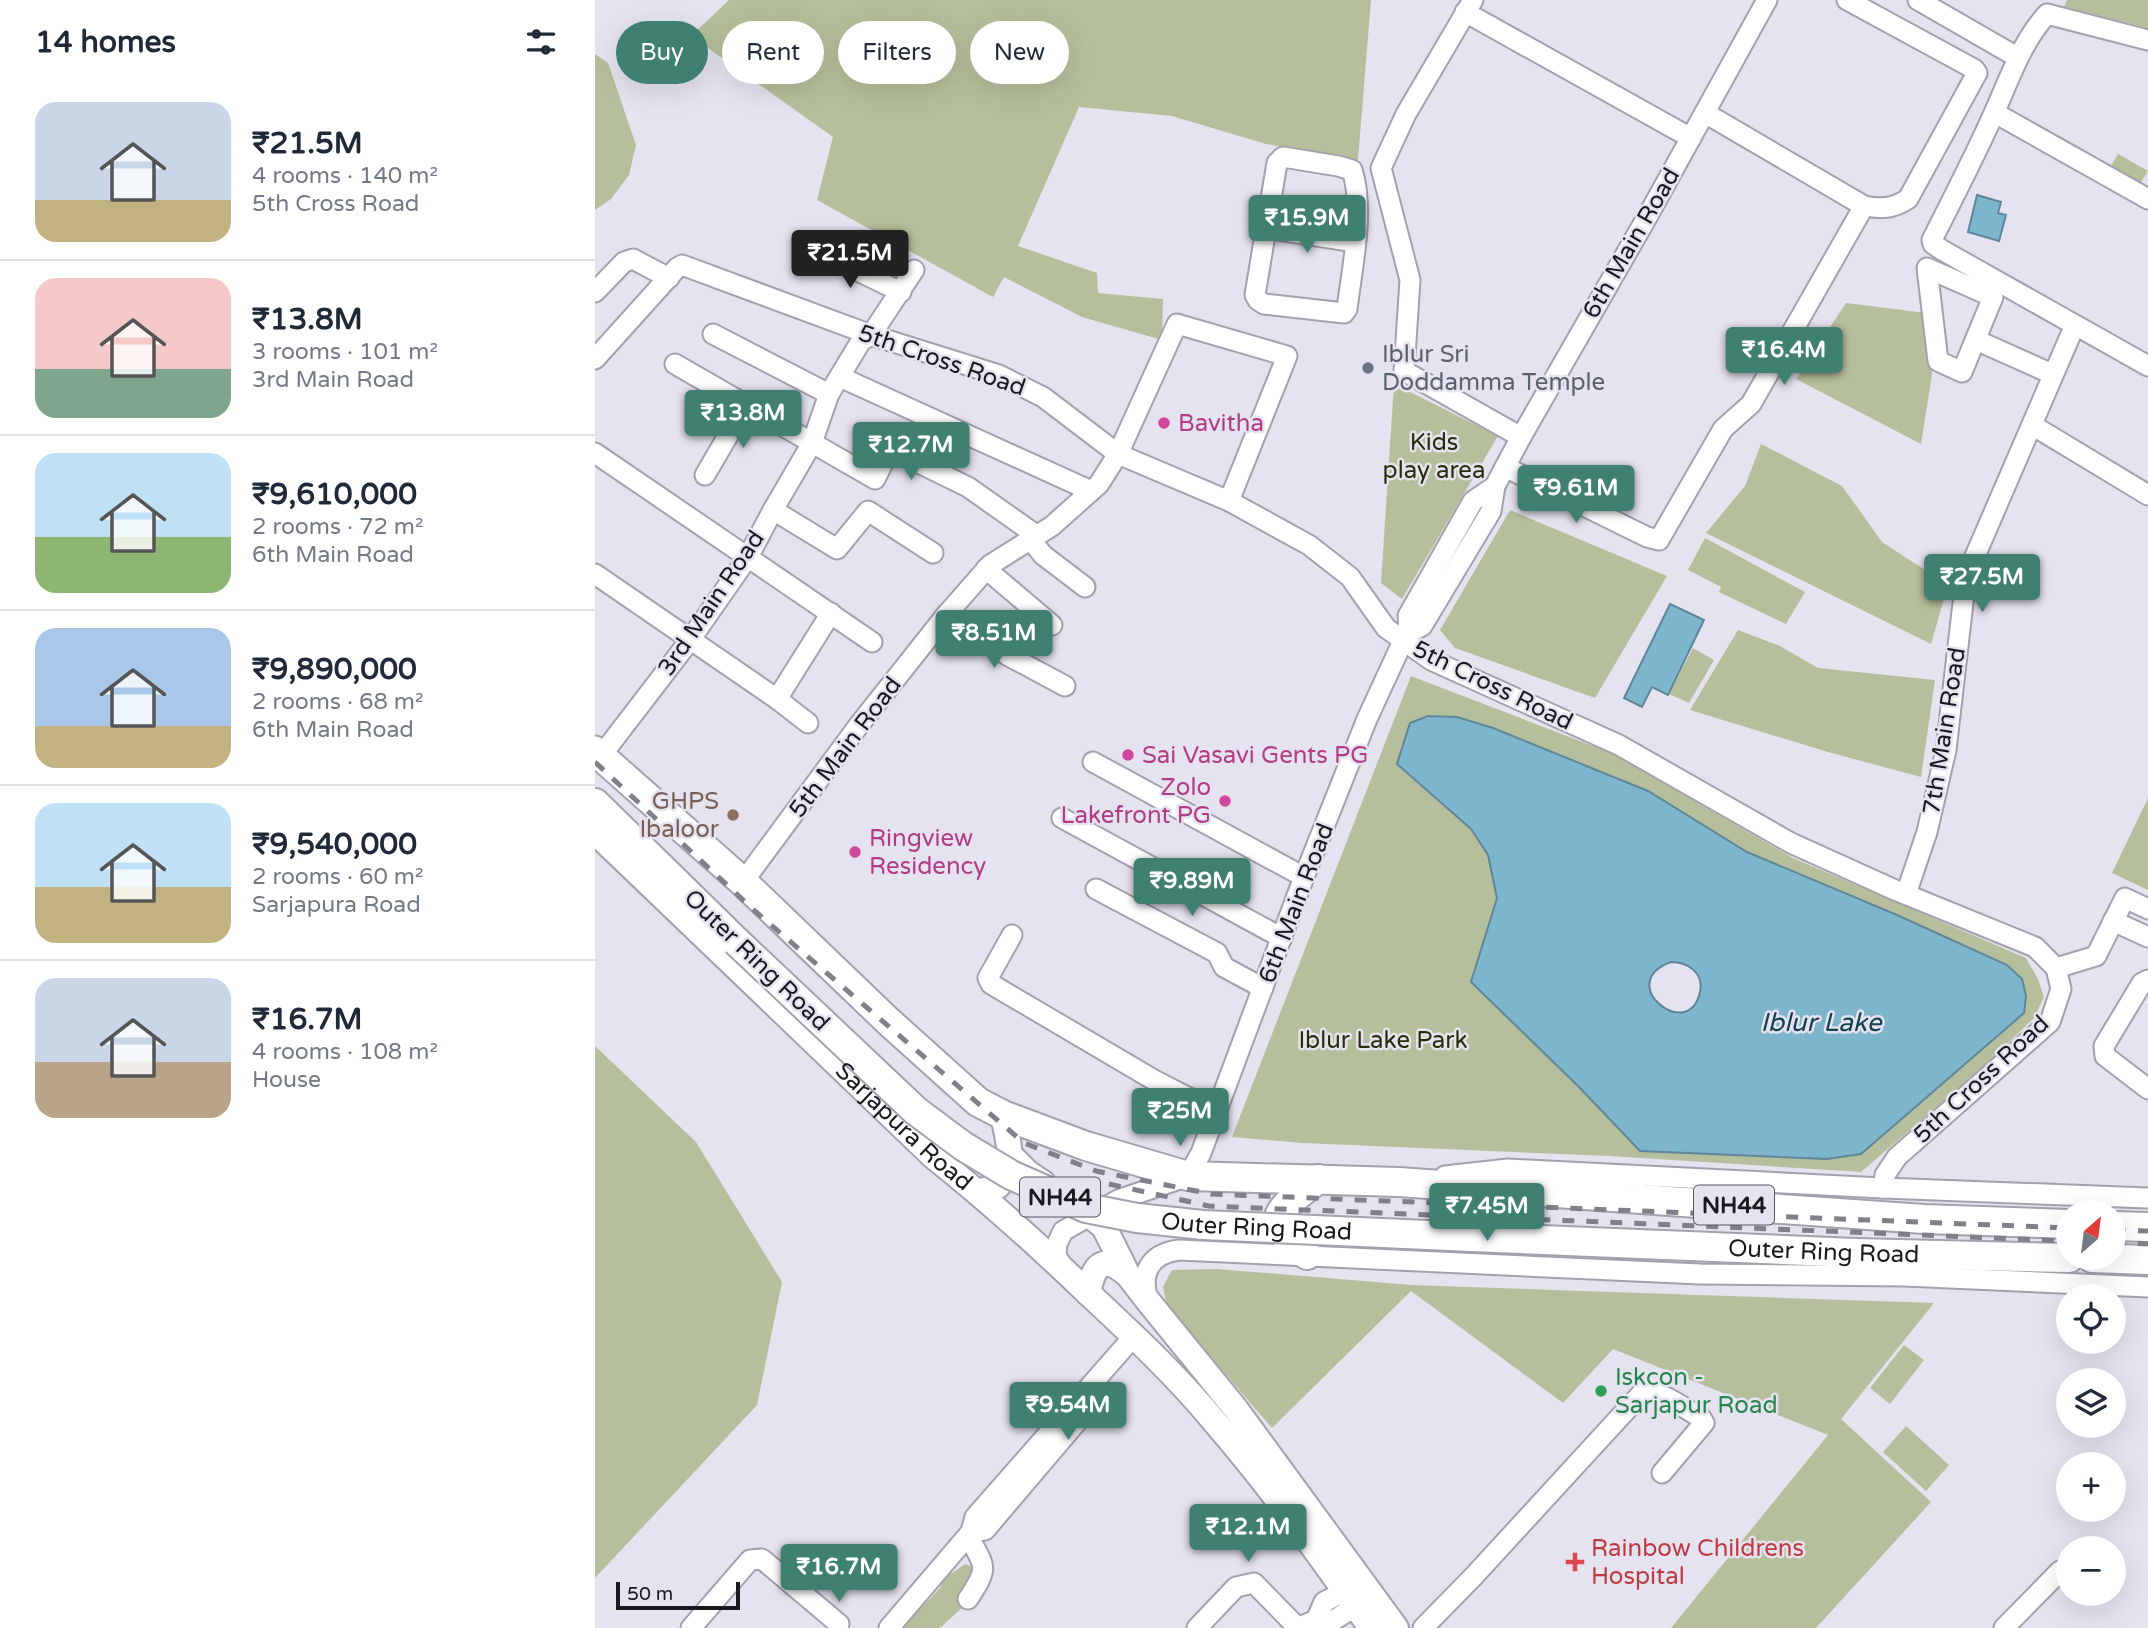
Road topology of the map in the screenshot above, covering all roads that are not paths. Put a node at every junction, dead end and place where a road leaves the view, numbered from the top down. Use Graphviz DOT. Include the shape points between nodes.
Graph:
graph roads {
  1 [pos="1767,0"];
  2 [pos="1847,0"];
  3 [pos="1918,0"];
  4 [pos="1469,6"];
  5 [pos="2148,40"];
  6 [pos="2017,57"];
  7 [pos="1705,113"];
  8 [pos="1995,113"];
  9 [pos="1691,138"];
  10 [pos="1381,168"];
  11 [pos="1352,170"];
  12 [pos="2148,199"];
  13 [pos="1864,206"];
  14 [pos="1265,228"];
  15 [pos="1355,242"];
  16 [pos="817,251"];
  17 [pos="914,270"];
  18 [pos="676,271"];
  19 [pos="595,292"];
  20 [pos="901,292"];
  21 [pos="713,334"];
  22 [pos="2071,334"];
  23 [pos="870,335"];
  24 [pos="1976,340"];
  25 [pos="595,359"];
  26 [pos="675,364"];
  27 [pos="2148,366"];
  28 [pos="2052,374"];
  29 [pos="841,377"];
  30 [pos="829,394"];
  31 [pos="746,405"];
  32 [pos="2032,425"];
  33 [pos="1521,437"];
  34 [pos="811,443"];
  35 [pos="595,453"];
  36 [pos="1118,454"];
  37 [pos="1506,467"];
  38 [pos="705,475"];
  39 [pos="1091,491"];
  40 [pos="2148,495"];
  41 [pos="1229,501"];
  42 [pos="773,510"];
  43 [pos="1033,537"];
  44 [pos="933,553"];
  45 [pos="748,557"];
  46 [pos="986,569"];
  47 [pos="595,573"];
  48 [pos="1085,587"];
  49 [pos="831,613"];
  50 [pos="947,614"];
  51 [pos="1052,625"];
  52 [pos="1406,637"];
  53 [pos="690,640"];
  54 [pos="873,642"];
  55 [pos="1065,686"];
  56 [pos="777,699"];
  57 [pos="808,723"];
  58 [pos="597,751"];
  59 [pos="1093,762"];
  60 [pos="595,803"];
  61 [pos="1062,818"];
  62 [pos="595,832"];
  63 [pos="1304,877"];
  64 [pos="743,882"];
  65 [pos="1096,889"];
  66 [pos="1906,894"];
  67 [pos="2148,909"];
  68 [pos="2113,921"];
  69 [pos="1012,935"];
  70 [pos="2148,937"];
  71 [pos="1282,938"];
  72 [pos="2056,968"];
  73 [pos="2148,980"];
  74 [pos="1263,988"];
  75 [pos="2148,1089"];
  76 [pos="1218,1108"];
  77 [pos="1003,1115"];
  78 [pos="1012,1157"];
  79 [pos="1188,1176"];
  80 [pos="1318,1179"];
  81 [pos="1399,1182"];
  82 [pos="1884,1188"];
  83 [pos="978,1192"];
  84 [pos="2148,1198"];
  85 [pos="1091,1214"];
  86 [pos="2056,1224"];
  87 [pos="2126,1226"];
  88 [pos="2148,1227"];
  89 [pos="1307,1255"];
  90 [pos="2056,1259"];
  91 [pos="2126,1259"];
  92 [pos="2148,1260"];
  93 [pos="1903,1265"];
  94 [pos="1065,1270"];
  95 [pos="1128,1275"];
  96 [pos="2148,1287"];
  97 [pos="1088,1293"];
  98 [pos="1148,1301"];
  99 [pos="1138,1341"];
  100 [pos="1662,1473"];
  101 [pos="970,1534"];
  102 [pos="750,1560"];
  103 [pos="2056,1575"];
  104 [pos="968,1599"];
  105 [pos="1350,1599"];
  106 [pos="696,1605"];
  107 [pos="1302,1626"];
  108 [pos="839,1627"];
  109 [pos="691,1628"];
  110 [pos="889,1628"];
  111 [pos="1197,1628"];
  112 [pos="1371,1628"];
  113 [pos="1397,1628"];
  114 [pos="1423,1628"];
  115 [pos="2004,1628"];
  1 -- 7 [label="street, 6th Main Road"];
  2 -- 13 [label="street" via="1977,73 1908,199 1882,209"];
  3 -- 6 [label="street"];
  4 -- 9 [label="street"];
  4 -- 10 [label="street" via="1406,114"];
  5 -- 6 [label="street" via="2047,14"];
  6 -- 8 [label="street"];
  7 -- 9 [label="street, 6th Main Road"];
  7 -- 13 [label="street"];
  8 -- 12 [label="street"];
  8 -- 27 [label="street" via="1933,244"];
  9 -- 33 [label="street, 6th Main Road"];
  10 -- 11 [label="street"];
  10 -- 33 [label="street" via="1410,280 1404,371"];
  11 -- 14 [label="street" via="1279,159"];
  11 -- 15 [label="street" via="1357,186"];
  13 -- 37 [label="street" via="1751,404 1723,429 1659,540"];
  14 -- 15 [label="street"];
  14 -- 15 [label="street" via="1255,295 1264,304 1344,313"];
  16 -- 20 [label="street"];
  17 -- 20 [label="street, 3rd Main Road"];
  18 -- 19 [label="street, 5th Cross Road" via="633,259 624,262"];
  18 -- 23 [label="street, 5th Cross Road"];
  18 -- 25 [label="street"];
  20 -- 23 [label="street, 3rd Main Road"];
  21 -- 30 [label="street"];
  22 -- 28 [label="street, 7th Main Road"];
  23 -- 29 [label="street, 3rd Main Road" via="861,341"];
  23 -- 36 [label="street, 5th Cross Road" via="999,375 1043,397"];
  24 -- 24 [label="street" via="1993,297 1927,268 1938,360 1962,372"];
  24 -- 28 [label="street"];
  26 -- 31 [label="street"];
  28 -- 32 [label="street, 7th Main Road"];
  29 -- 30 [label="street, 3rd Main Road"];
  29 -- 39 [label="street"];
  30 -- 34 [label="street, 3rd Main Road"];
  31 -- 34 [label="street"];
  31 -- 38 [label="street"];
  32 -- 40 [label="street"];
  32 -- 66 [label="street, 7th Main Road" via="1966,577 1946,750 1927,832"];
  33 -- 37 [label="street, 6th Main Road"];
  34 -- 42 [label="street, 3rd Main Road"];
  34 -- 43 [label="street" via="875,479 890,449 968,487"];
  35 -- 45 [label="street"];
  36 -- 39 [label="street, 5th Main Road"];
  36 -- 41 [label="street, 5th Cross Road"];
  36 -- 41 [label="street, 5th Main Road" via="1177,324 1287,356"];
  37 -- 52 [label="street, 6th Main Road" via="1495,486 1491,511 1422,626"];
  39 -- 43 [label="street, 5th Main Road"];
  41 -- 52 [label="street, 5th Cross Road" via="1309,545 1350,577 1386,628"];
  42 -- 44 [label="street" via="837,549 868,512"];
  42 -- 45 [label="street, 3rd Main Road"];
  43 -- 46 [label="street, 5th Main Road"];
  43 -- 48 [label="street" via="1043,555"];
  45 -- 49 [label="street"];
  45 -- 53 [label="street, 3rd Main Road"];
  46 -- 50 [label="street, 5th Main Road"];
  46 -- 51 [label="street"];
  47 -- 53 [label="street"];
  49 -- 54 [label="street"];
  49 -- 56 [label="street"];
  50 -- 55 [label="street" via="1007,655"];
  50 -- 64 [label="street, 5th Main Road"];
  52 -- 63 [label="street, 6th Main Road" via="1367,719"];
  52 -- 66 [label="street, 5th Cross Road" via="1431,660 1619,745 1791,843"];
  53 -- 56 [label="street"];
  53 -- 58 [label="street, 3rd Main Road"];
  56 -- 57 [label="street"];
  58 -- 64 [label="highway, Outer Ring Road / NH44"];
  59 -- 63 [label="street"];
  60 -- 93 [label="highway, Outer Ring Road / NH44, bridge" via="925,1118 1011,1175 1086,1208 1203,1225"];
  61 -- 71 [label="street"];
  62 -- 83 [label="main road, Sarjapura Road" via="933,1156"];
  63 -- 71 [label="street, 6th Main Road"];
  64 -- 77 [label="highway, Outer Ring Road / NH44" via="955,1082"];
  65 -- 74 [label="street" via="1217,953 1224,967"];
  66 -- 72 [label="street, 5th Cross Road" via="2035,947"];
  67 -- 68 [label="street" via="2125,898"];
  68 -- 70 [label="street"];
  68 -- 72 [label="street" via="2096,956"];
  69 -- 76 [label="street" via="988,978 991,984 1154,1080"];
  71 -- 74 [label="street, 6th Main Road"];
  72 -- 82 [label="street, 5th Cross Road" via="2061,989 2050,1022 1897,1157 1885,1175"];
  73 -- 75 [label="street" via="2142,983 2104,1051"];
  74 -- 76 [label="street, 6th Main Road"];
  76 -- 79 [label="street, 6th Main Road"];
  77 -- 78 [label="main road"];
  77 -- 79 [label="highway, Outer Ring Road / NH44"];
  78 -- 83 [label="main road" via="998,1186"];
  78 -- 85 [label="main road, Sarjapura Road" via="1028,1173"];
  79 -- 80 [label="highway, Outer Ring Road / NH44"];
  79 -- 85 [label="street"];
  80 -- 81 [label="highway, Outer Ring Road / NH44"];
  80 -- 89 [label="highway" via="1288,1202 1278,1221 1281,1233"];
  81 -- 82 [label="street" via="1508,1169"];
  81 -- 86 [label="highway, Outer Ring Road / NH44" via="1924,1219"];
  82 -- 84 [label="street"];
  83 -- 94 [label="main road, Sarjapura Road"];
  85 -- 94 [label="street" via="1063,1231 1056,1255"];
  85 -- 95 [label="main road, Sarjapura Road" via="1104,1227"];
  87 -- 88 [label="highway"];
  89 -- 93 [label="street" via="1700,1273"];
  89 -- 98 [label="street" via="1168,1252 1148,1269"];
  90 -- 93 [label="highway, Outer Ring Road / NH44"];
  91 -- 92 [label="highway"];
  93 -- 96 [label="street"];
  94 -- 97 [label="main road, Sarjapura Road"];
  95 -- 97 [label="main road" via="1120,1268 1099,1265 1093,1270"];
  95 -- 98 [label="main road, Sarjapura Road"];
  97 -- 99 [label="main road"];
  98 -- 113 [label="main road, Sarjapura Road" via="1235,1408"];
  99 -- 101 [label="street" via="985,1530"];
  99 -- 105 [label="main road" via="1214,1420"];
  100 -- 114 [label="street" via="1703,1423 1648,1391"];
  101 -- 104 [label="street" via="984,1569"];
  101 -- 110 [label="street"];
  102 -- 106 [label="street" via="732,1565"];
  102 -- 108 [label="street" via="762,1559"];
  102 -- 109 [label="street"];
  103 -- 115 [label="street"];
  105 -- 107 [label="street" via="1334,1620"];
  105 -- 112 [label="main road"];
  107 -- 111 [label="street" via="1254,1583 1236,1587"];
}
